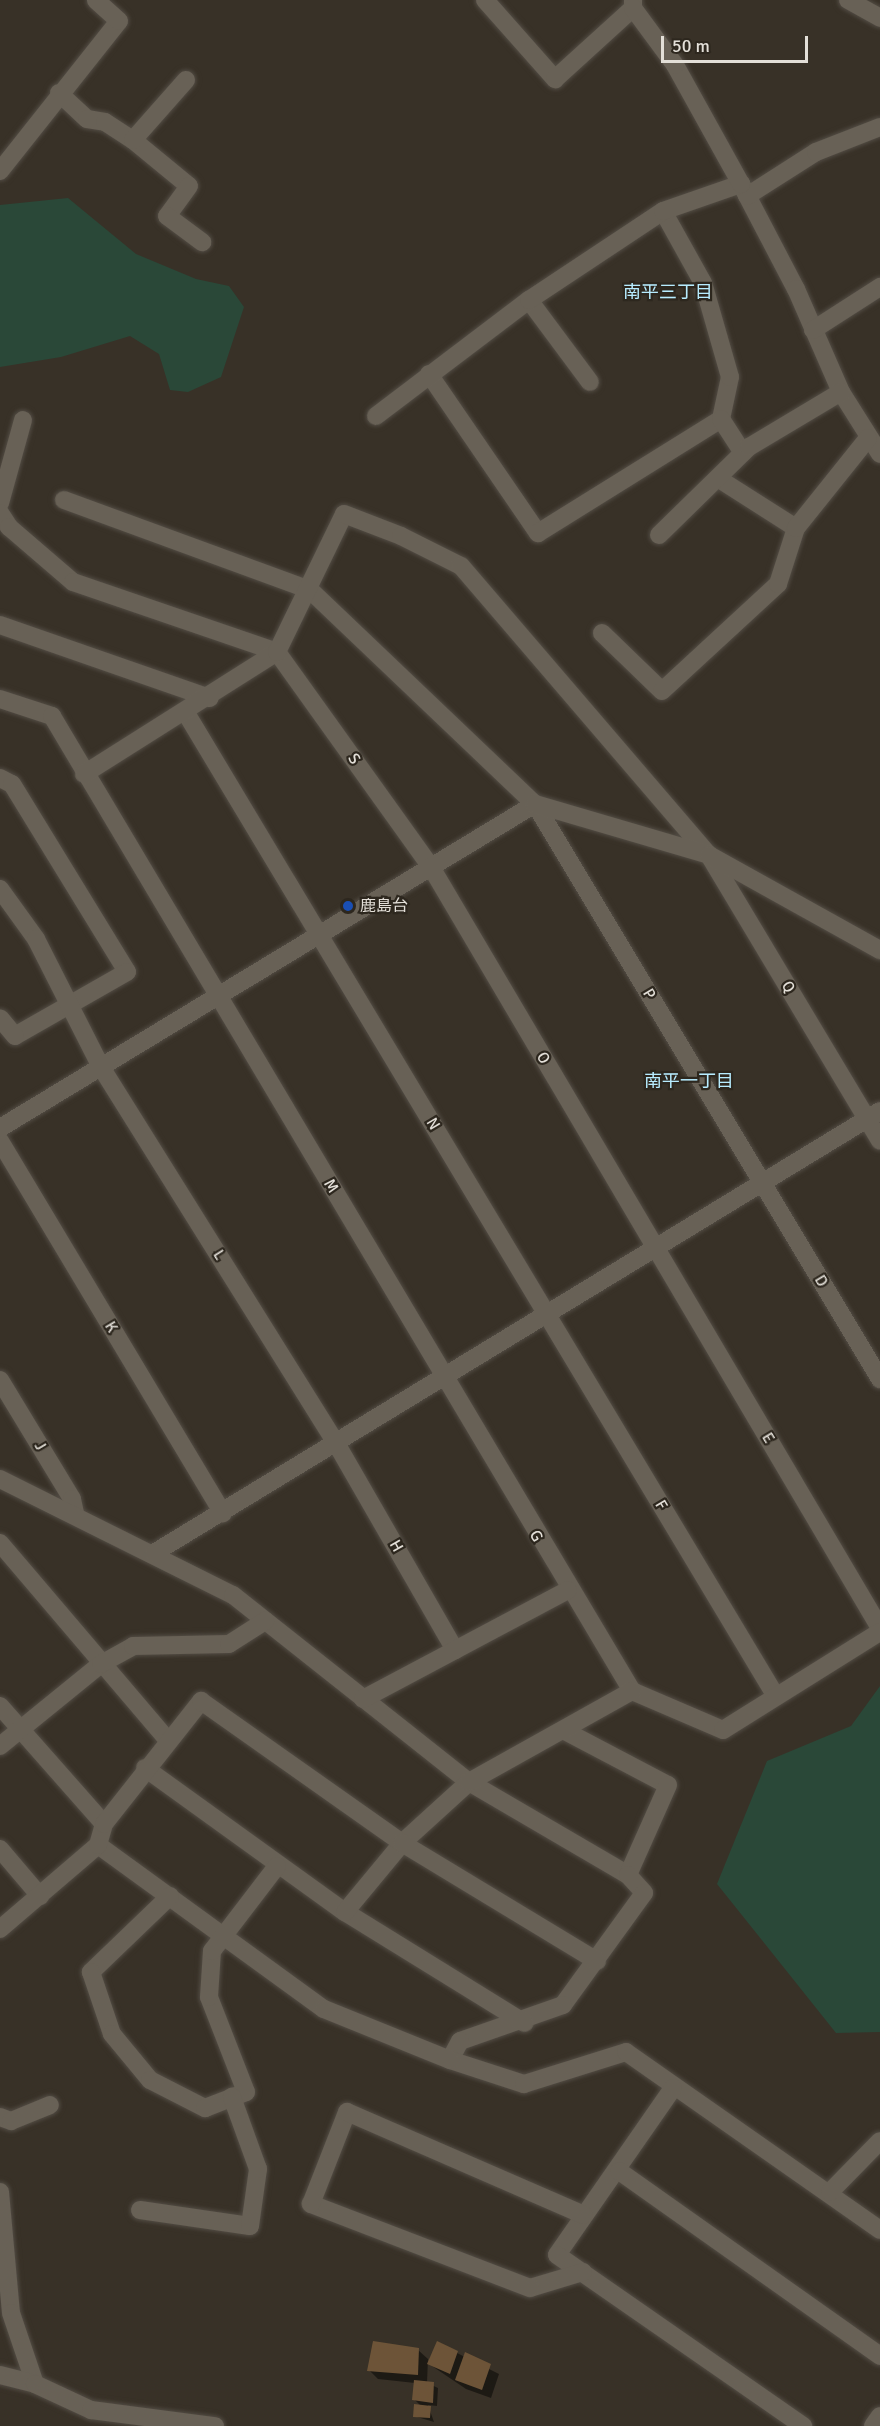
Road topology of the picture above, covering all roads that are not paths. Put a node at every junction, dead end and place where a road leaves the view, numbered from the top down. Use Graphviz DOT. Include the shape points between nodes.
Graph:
graph roads {
  1 [pos="96,0"];
  2 [pos="485,0"];
  3 [pos="848,0"];
  4 [pos="633,4"];
  5 [pos="880,18"];
  6 [pos="186,80"];
  7 [pos="58,93"];
  8 [pos="880,127"];
  9 [pos="133,140"];
  10 [pos="0,171"];
  11 [pos="744,190"];
  12 [pos="663,211"];
  13 [pos="202,242"];
  14 [pos="880,287"];
  15 [pos="529,300"];
  16 [pos="813,330"];
  17 [pos="429,374"];
  18 [pos="590,382"];
  19 [pos="841,392"];
  20 [pos="376,416"];
  21 [pos="721,419"];
  22 [pos="23,420"];
  23 [pos="868,438"];
  24 [pos="744,453"];
  25 [pos="880,454"];
  26 [pos="719,479"];
  27 [pos="64,500"];
  28 [pos="0,503"];
  29 [pos="0,513"];
  30 [pos="796,528"];
  31 [pos="659,535"];
  32 [pos="310,590"];
  33 [pos="0,625"];
  34 [pos="602,633"];
  35 [pos="277,652"];
  36 [pos="210,698"];
  37 [pos="0,699"];
  38 [pos="186,713"];
  39 [pos="84,774"];
  40 [pos="0,778"];
  41 [pos="535,804"];
  42 [pos="709,855"];
  43 [pos="431,867"];
  44 [pos="0,889"];
  45 [pos="319,934"];
  46 [pos="880,950"];
  47 [pos="218,996"];
  48 [pos="70,1007"];
  49 [pos="0,1018"];
  50 [pos="101,1066"];
  51 [pos="873,1115"];
  52 [pos="0,1128"];
  53 [pos="0,1141"];
  54 [pos="880,1141"];
  55 [pos="763,1183"];
  56 [pos="656,1248"];
  57 [pos="547,1314"];
  58 [pos="444,1377"];
  59 [pos="880,1379"];
  60 [pos="0,1380"];
  61 [pos="336,1443"];
  62 [pos="0,1479"];
  63 [pos="75,1513"];
  64 [pos="223,1513"];
  65 [pos="0,1543"];
  66 [pos="154,1553"];
  67 [pos="568,1590"];
  68 [pos="265,1621"];
  69 [pos="880,1630"];
  70 [pos="455,1650"];
  71 [pos="101,1664"];
  72 [pos="632,1691"];
  73 [pos="775,1695"];
  74 [pos="363,1699"];
  75 [pos="0,1706"];
  76 [pos="21,1729"];
  77 [pos="565,1731"];
  78 [pos="167,1739"];
  79 [pos="0,1746"];
  80 [pos="145,1768"];
  81 [pos="469,1782"];
  82 [pos="104,1824"];
  83 [pos="402,1843"];
  84 [pos="98,1845"];
  85 [pos="0,1849"];
  86 [pos="277,1866"];
  87 [pos="628,1875"];
  88 [pos="40,1896"];
  89 [pos="170,1896"];
  90 [pos="345,1912"];
  91 [pos="0,1929"];
  92 [pos="223,1938"];
  93 [pos="597,1961"];
  94 [pos="525,2023"];
  95 [pos="450,2060"];
  96 [pos="674,2088"];
  97 [pos="232,2097"];
  98 [pos="50,2105"];
  99 [pos="0,2117"];
  100 [pos="880,2141"];
  101 [pos="619,2171"];
  102 [pos="0,2192"];
  103 [pos="830,2193"];
  104 [pos="140,2210"];
  105 [pos="584,2215"];
  106 [pos="880,2230"];
  107 [pos="583,2272"];
  108 [pos="880,2356"];
  109 [pos="0,2375"];
  110 [pos="35,2384"];
  111 [pos="880,2416"];
  112 [pos="215,2426"];
  113 [pos="803,2426"];
  114 [pos="873,2426"];
  1 -- 7 [label="street" via="119,21"];
  2 -- 4 [label="street" via="555,79"];
  3 -- 5 [label="street"];
  4 -- 11 [label="street" via="675,65"];
  6 -- 9 [label="street"];
  7 -- 9 [label="street" via="87,120 105,122"];
  7 -- 10 [label="street"];
  8 -- 11 [label="street" via="816,152"];
  9 -- 13 [label="street" via="189,186 167,216"];
  11 -- 12 [label="street"];
  11 -- 16 [label="street"];
  12 -- 15 [label="street"];
  12 -- 21 [label="street" via="703,283 730,377"];
  14 -- 16 [label="street"];
  15 -- 17 [label="street"];
  15 -- 18 [label="street"];
  16 -- 19 [label="street"];
  17 -- 20 [label="street"];
  17 -- 21 [label="street" via="538,533"];
  19 -- 23 [label="street"];
  19 -- 24 [label="street"];
  21 -- 24 [label="street"];
  22 -- 28 [label="street"];
  23 -- 25 [label="street"];
  23 -- 30 [label="street"];
  24 -- 26 [label="street"];
  26 -- 30 [label="street"];
  26 -- 31 [label="street"];
  27 -- 32 [label="street"];
  29 -- 35 [label="street" via="9,527 73,582"];
  30 -- 34 [label="street" via="777,584 662,691"];
  32 -- 35 [label="street"];
  32 -- 41 [label="street"];
  32 -- 42 [label="street" via="344,514 461,566"];
  33 -- 36 [label="street"];
  35 -- 36 [label="street"];
  35 -- 43 [label="street, S"];
  36 -- 38 [label="street"];
  37 -- 39 [label="street, M" via="52,716"];
  38 -- 39 [label="street"];
  38 -- 45 [label="street, N"];
  39 -- 47 [label="street, M"];
  40 -- 48 [label="street" via="12,784 126,972"];
  41 -- 42 [label="street"];
  41 -- 43 [label="street"];
  41 -- 55 [label="street, P"];
  42 -- 46 [label="street"];
  42 -- 51 [label="street, Q"];
  43 -- 45 [label="street"];
  43 -- 56 [label="street, O"];
  44 -- 48 [label="street, L" via="36,939"];
  45 -- 47 [label="street"];
  45 -- 57 [label="street, N"];
  47 -- 50 [label="street"];
  47 -- 58 [label="street, M"];
  48 -- 49 [label="street" via="15,1036"];
  48 -- 50 [label="street, L"];
  50 -- 52 [label="street"];
  50 -- 61 [label="street, L"];
  51 -- 54 [label="street, Q"];
  51 -- 55 [label="street"];
  53 -- 64 [label="street, K"];
  55 -- 56 [label="street"];
  55 -- 59 [label="street, D"];
  56 -- 57 [label="street"];
  56 -- 69 [label="street, E"];
  57 -- 58 [label="street"];
  57 -- 73 [label="street, F"];
  58 -- 61 [label="street"];
  58 -- 67 [label="street, G"];
  60 -- 63 [label="street, J" via="72,1499"];
  61 -- 64 [label="street"];
  61 -- 70 [label="street, H"];
  62 -- 63 [label="street"];
  63 -- 66 [label="street"];
  64 -- 66 [label="street"];
  65 -- 71 [label="street"];
  66 -- 68 [label="street" via="233,1595"];
  67 -- 70 [label="street"];
  67 -- 72 [label="street, G"];
  68 -- 71 [label="street" via="229,1644 133,1646"];
  68 -- 74 [label="street"];
  69 -- 73 [label="street"];
  70 -- 74 [label="street"];
  71 -- 76 [label="street"];
  71 -- 78 [label="street"];
  72 -- 73 [label="street" via="723,1730"];
  72 -- 77 [label="street"];
  74 -- 81 [label="street"];
  75 -- 76 [label="street"];
  76 -- 79 [label="street"];
  76 -- 82 [label="street"];
  77 -- 81 [label="street"];
  77 -- 87 [label="street" via="668,1785"];
  78 -- 80 [label="street"];
  78 -- 83 [label="street" via="201,1701"];
  80 -- 82 [label="street"];
  80 -- 86 [label="street"];
  81 -- 83 [label="street"];
  81 -- 87 [label="street"];
  82 -- 84 [label="street"];
  83 -- 90 [label="street"];
  83 -- 93 [label="street"];
  84 -- 88 [label="street"];
  84 -- 89 [label="street"];
  85 -- 88 [label="street"];
  86 -- 90 [label="street"];
  86 -- 92 [label="street"];
  87 -- 93 [label="street" via="644,1893"];
  88 -- 91 [label="street"];
  89 -- 92 [label="street"];
  89 -- 97 [label="street" via="91,1972 112,2034 150,2080 205,2108"];
  90 -- 94 [label="street"];
  92 -- 95 [label="street" via="324,2008"];
  92 -- 97 [label="street" via="212,1951 209,1997 246,2092"];
  93 -- 94 [label="street" via="563,2005"];
  94 -- 95 [label="street" via="460,2041"];
  95 -- 96 [label="street" via="524,2084 626,2052"];
  96 -- 101 [label="street"];
  96 -- 103 [label="street"];
  97 -- 104 [label="street" via="258,2169 250,2226"];
  98 -- 99 [label="street" via="11,2121"];
  100 -- 103 [label="street"];
  101 -- 105 [label="street"];
  101 -- 108 [label="street"];
  102 -- 110 [label="street" via="11,2313"];
  103 -- 106 [label="street"];
  105 -- 107 [label="street" via="557,2255"];
  105 -- 107 [label="street" via="347,2112 311,2204 530,2288"];
  107 -- 113 [label="street"];
  109 -- 110 [label="street"];
  110 -- 112 [label="street" via="91,2410"];
  111 -- 114 [label="street"];
}
